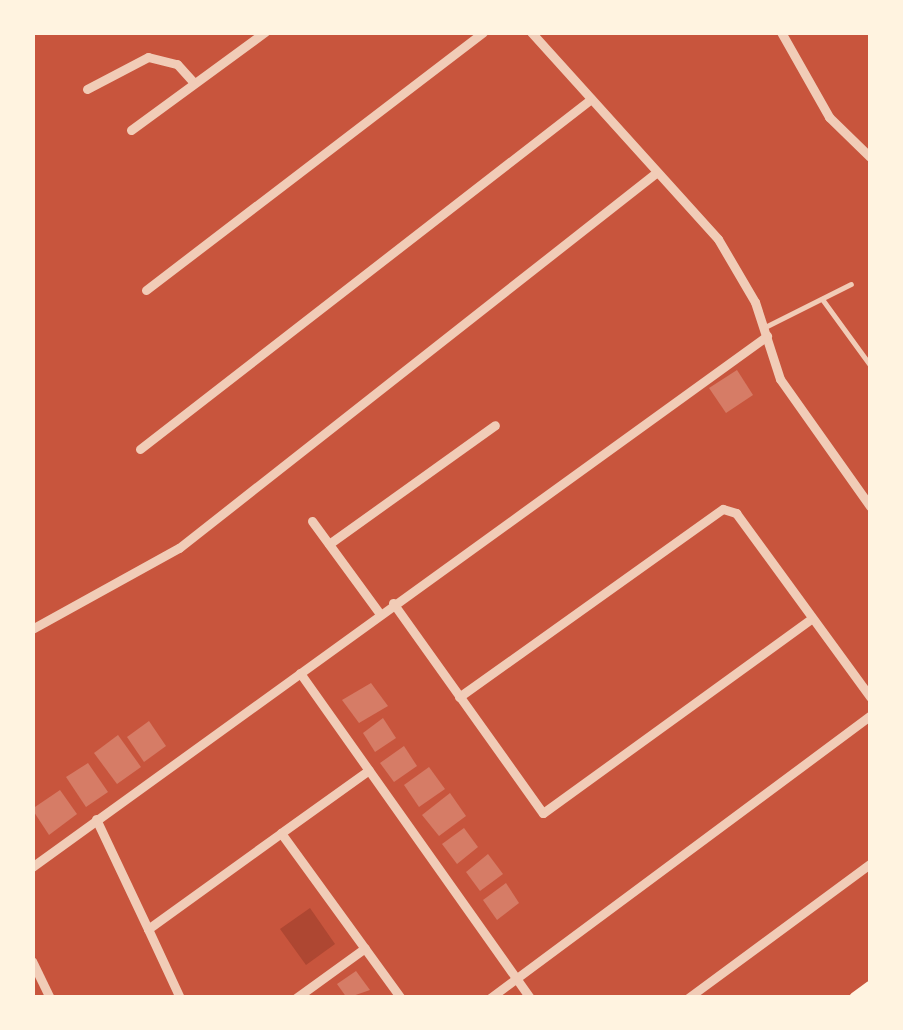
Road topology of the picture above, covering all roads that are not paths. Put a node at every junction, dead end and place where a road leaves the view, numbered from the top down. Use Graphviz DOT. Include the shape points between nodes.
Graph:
graph roads {
  1 [pos="265,32"];
  2 [pos="483,32"];
  3 [pos="531,32"];
  4 [pos="781,32"];
  5 [pos="194,83"];
  6 [pos="87,89"];
  7 [pos="591,99"];
  8 [pos="131,130"];
  9 [pos="870,156"];
  10 [pos="657,172"];
  11 [pos="852,284"];
  12 [pos="146,290"];
  13 [pos="822,298"];
  14 [pos="766,331"];
  15 [pos="870,366"];
  16 [pos="496,425"];
  17 [pos="140,449"];
  18 [pos="870,506"];
  19 [pos="312,521"];
  20 [pos="329,544"];
  21 [pos="393,604"];
  22 [pos="380,614"];
  23 [pos="812,618"];
  24 [pos="32,629"];
  25 [pos="300,673"];
  26 [pos="459,697"];
  27 [pos="870,697"];
  28 [pos="870,716"];
  29 [pos="369,770"];
  30 [pos="96,819"];
  31 [pos="281,833"];
  32 [pos="870,864"];
  33 [pos="32,868"];
  34 [pos="148,929"];
  35 [pos="366,948"];
  36 [pos="32,960"];
  37 [pos="516,979"];
  38 [pos="870,986"];
  39 [pos="50,998"];
  40 [pos="180,998"];
  41 [pos="296,998"];
  42 [pos="401,998"];
  43 [pos="490,998"];
  44 [pos="530,998"];
  45 [pos="688,998"];
  46 [pos="855,998"];
  1 -- 5 [label="street"];
  2 -- 12 [label="street"];
  3 -- 7 [label="street"];
  4 -- 9 [label="street" via="829,117"];
  5 -- 6 [label="street" via="176,64 148,57"];
  5 -- 8 [label="street"];
  7 -- 10 [label="street"];
  7 -- 17 [label="street"];
  10 -- 14 [label="street" via="718,239"];
  10 -- 24 [label="street" via="180,548"];
  11 -- 13 [label="lane"];
  13 -- 14 [label="lane"];
  13 -- 15 [label="lane"];
  14 -- 18 [label="street" via="780,379"];
  14 -- 21 [label="street"];
  16 -- 20 [label="street"];
  19 -- 20 [label="street"];
  20 -- 22 [label="street"];
  21 -- 22 [label="street"];
  21 -- 26 [label="street"];
  22 -- 25 [label="street"];
  23 -- 26 [label="street" via="736,513 723,509"];
  23 -- 26 [label="street" via="543,813"];
  23 -- 27 [label="street"];
  25 -- 29 [label="street"];
  25 -- 30 [label="street"];
  28 -- 37 [label="street"];
  29 -- 31 [label="street"];
  29 -- 37 [label="street"];
  30 -- 33 [label="street"];
  30 -- 34 [label="street"];
  31 -- 34 [label="street"];
  31 -- 35 [label="street"];
  32 -- 45 [label="street"];
  34 -- 40 [label="street"];
  35 -- 41 [label="street"];
  35 -- 42 [label="street"];
  36 -- 39 [label="street"];
  37 -- 43 [label="street"];
  37 -- 44 [label="street"];
  38 -- 46 [label="main road"];
}
